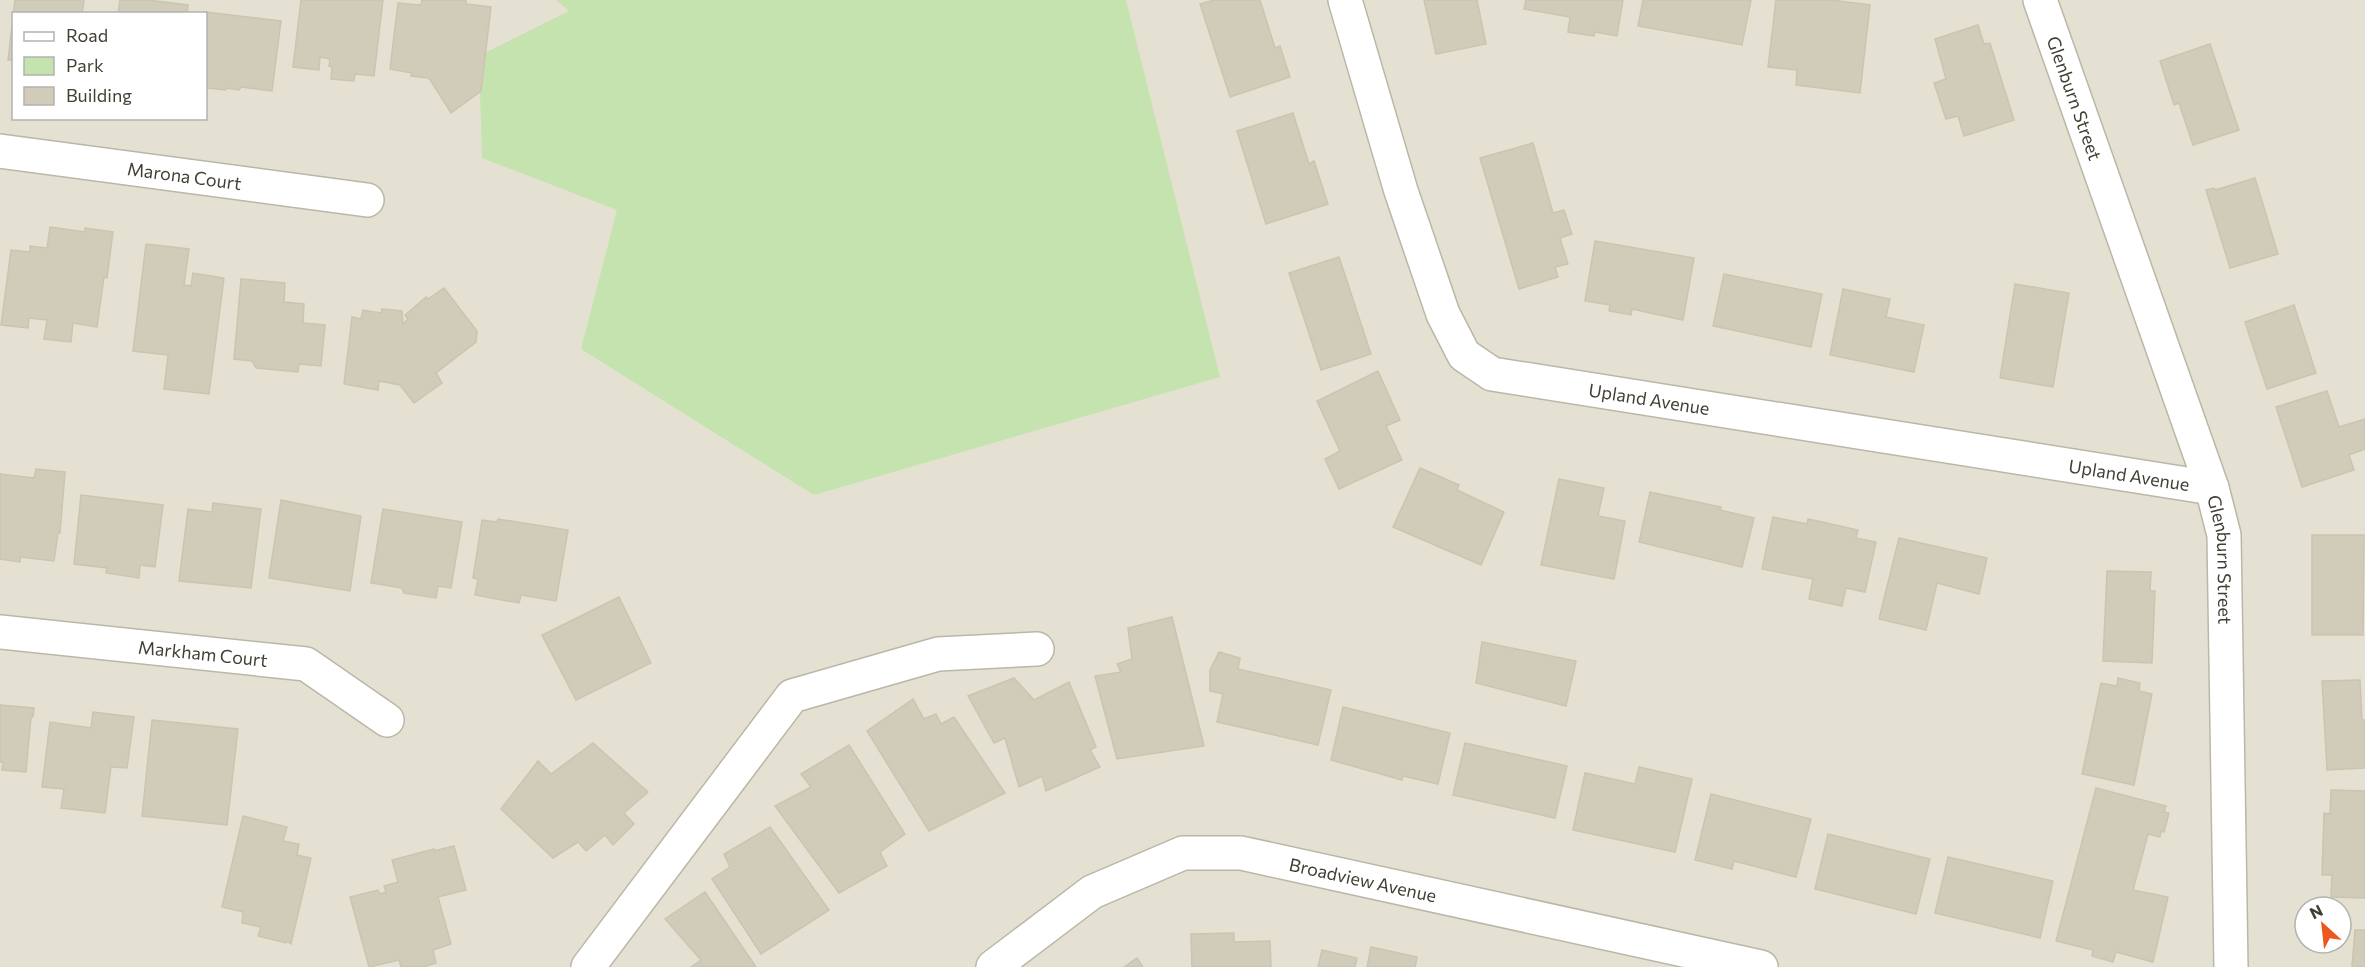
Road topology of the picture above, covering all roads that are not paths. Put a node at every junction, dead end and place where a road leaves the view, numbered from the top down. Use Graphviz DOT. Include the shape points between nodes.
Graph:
graph roads {
  1 [pos="1345,0"];
  2 [pos="2040,0"];
  3 [pos="0,151"];
  4 [pos="367,200"];
  5 [pos="2212,488"];
  6 [pos="0,632"];
  7 [pos="1037,649"];
  8 [pos="387,720"];
  9 [pos="1652,955"];
  10 [pos="588,967"];
  11 [pos="993,967"];
  12 [pos="1761,967"];
  13 [pos="2231,967"];
  1 -- 5 [label="street, Upland Avenue" via="1401,191 1443,314 1464,355 1492,374"];
  2 -- 5 [label="street, Glenburn Street"];
  3 -- 4 [label="street, Marona Court"];
  5 -- 13 [label="street, Glenburn Street" via="2224,536"];
  6 -- 8 [label="street, Markham Court" via="306,664"];
  7 -- 10 [label="street" via="938,654 792,696"];
  9 -- 11 [label="street, Broadview Avenue" via="1241,853 1183,853 1092,892"];
  9 -- 12 [label="street, Broadview Avenue"];
}
